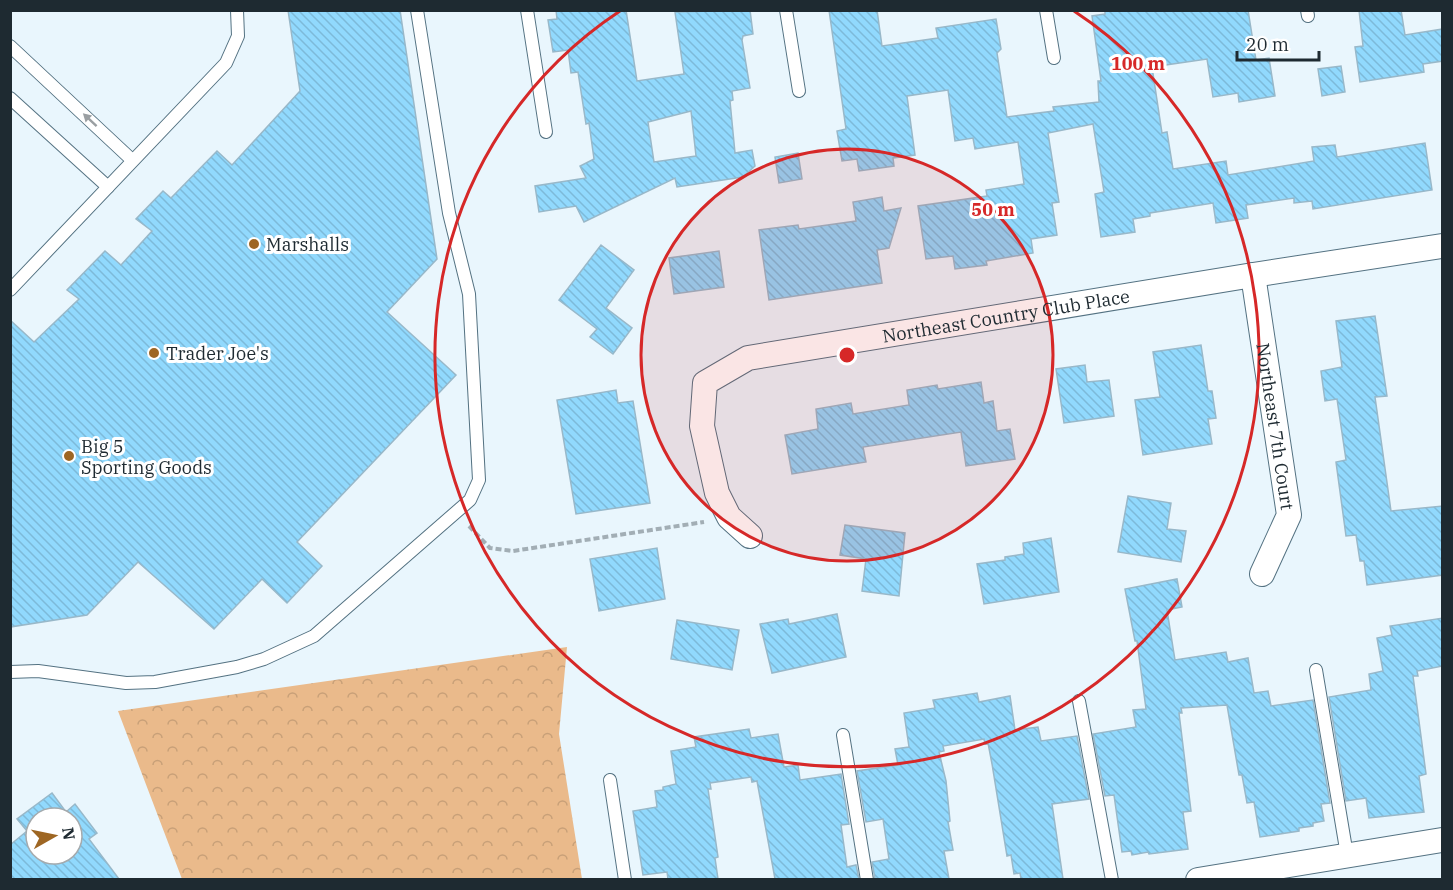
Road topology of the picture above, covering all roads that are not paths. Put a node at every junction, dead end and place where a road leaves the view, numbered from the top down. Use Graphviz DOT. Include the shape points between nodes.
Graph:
graph roads {
  1 [pos="237,10"];
  2 [pos="417,10"];
  3 [pos="526,10"];
  4 [pos="786,10"];
  5 [pos="1046,10"];
  6 [pos="10,46"];
  7 [pos="1054,58"];
  8 [pos="799,91"];
  9 [pos="10,98"];
  10 [pos="546,132"];
  11 [pos="132,160"];
  12 [pos="108,187"];
  13 [pos="1443,246"];
  14 [pos="1253,274"];
  15 [pos="10,290"];
  16 [pos="750,536"];
  17 [pos="1262,574"];
  18 [pos="1317,670"];
  19 [pos="10,672"];
  20 [pos="1079,701"];
  21 [pos="843,735"];
  22 [pos="609,780"];
  23 [pos="1443,840"];
  24 [pos="1347,855"];
  25 [pos="625,879"];
  26 [pos="867,879"];
  27 [pos="1112,879"];
  28 [pos="1198,879"];
  1 -- 11 [label="lane" via="238,36 226,63"];
  2 -- 19 [label="lane" via="449,213 469,294 479,480 470,500 314,636 264,659 155,682"];
  3 -- 10 [label="lane"];
  4 -- 8 [label="lane"];
  5 -- 7 [label="lane"];
  11 -- 6 [label="lane, one-way"];
  9 -- 12 [label="lane"];
  11 -- 12 [label="lane"];
  12 -- 15 [label="lane"];
  13 -- 14 [label="street, Northeast Country Club Place"];
  14 -- 16 [label="street, Northeast Country Club Place" via="748,358 705,382 702,426 717,493 729,517"];
  14 -- 17 [label="street, Northeast 7th Court" via="1289,515"];
  18 -- 24 [label="lane"];
  20 -- 27 [label="lane"];
  21 -- 26 [label="lane"];
  22 -- 25 [label="lane"];
  23 -- 24 [label="street"];
  24 -- 28 [label="street"];
}
